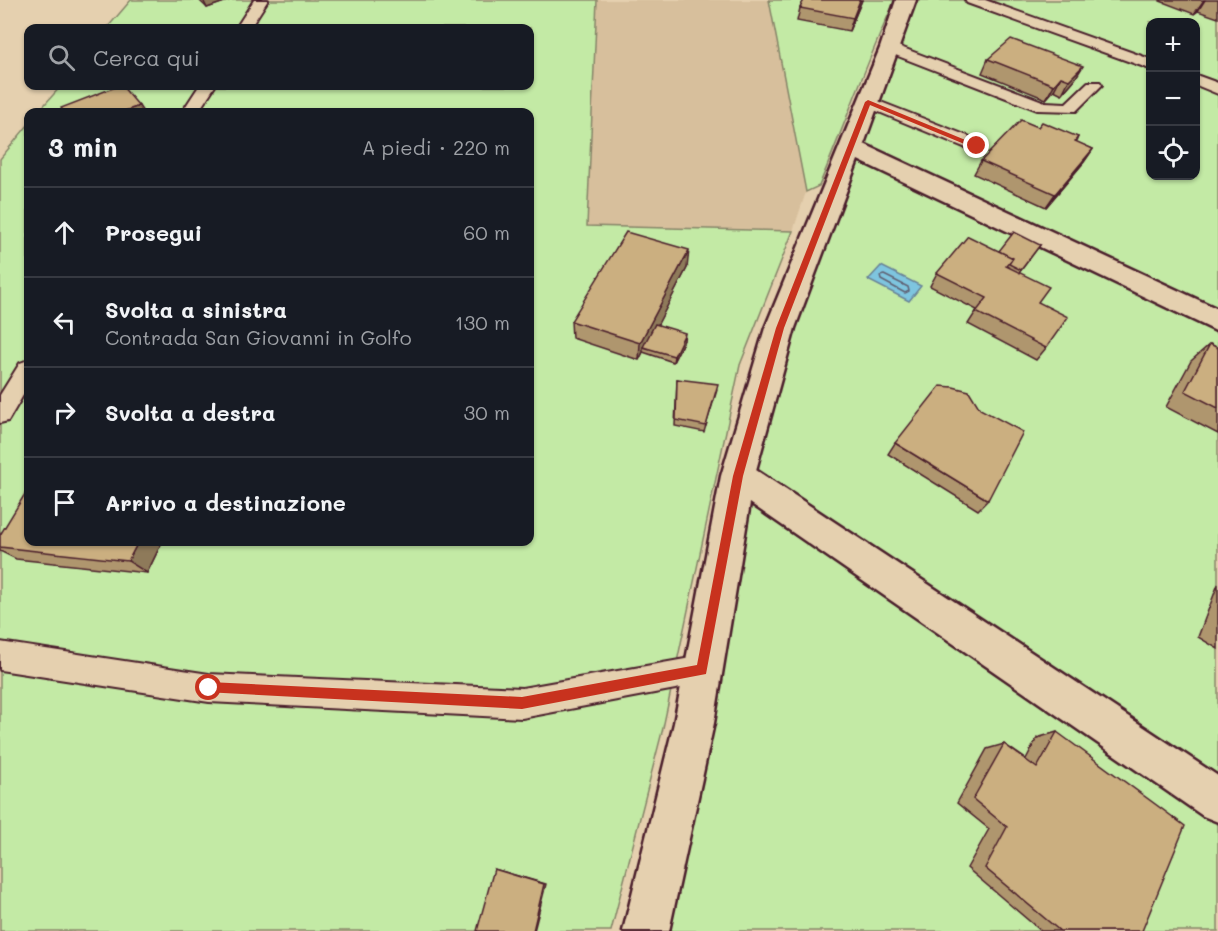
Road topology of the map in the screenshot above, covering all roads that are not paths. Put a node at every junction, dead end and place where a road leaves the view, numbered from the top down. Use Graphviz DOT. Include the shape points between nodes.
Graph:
graph roads {
  1 [pos="261,0"];
  2 [pos="906,0"];
  3 [pos="972,0"];
  4 [pos="246,24"];
  5 [pos="890,48"];
  6 [pos="1146,63"];
  7 [pos="1200,82"];
  8 [pos="1094,85"];
  9 [pos="1218,89"];
  10 [pos="204,90"];
  11 [pos="868,102"];
  12 [pos="193,108"];
  13 [pos="977,146"];
  14 [pos="850,147"];
  15 [pos="1218,321"];
  16 [pos="24,375"];
  17 [pos="0,414"];
  18 [pos="738,476"];
  19 [pos="0,656"];
  20 [pos="702,670"];
  21 [pos="1218,801"];
  22 [pos="646,931"];
  1 -- 4 [label="lane"];
  2 -- 5 [label="street"];
  3 -- 6 [label="lane"];
  5 -- 8 [label="lane" via="1043,107 1070,108"];
  5 -- 11 [label="street"];
  7 -- 9 [label="lane"];
  10 -- 12 [label="lane"];
  11 -- 13 [label="lane"];
  11 -- 14 [label="street"];
  14 -- 15 [label="street"];
  14 -- 18 [label="street" via="780,328"];
  16 -- 17 [label="lane"];
  18 -- 20 [label="street"];
  18 -- 21 [label="street"];
  19 -- 20 [label="lane" via="209,688 522,703"];
  20 -- 22 [label="street" via="694,723"];
}
